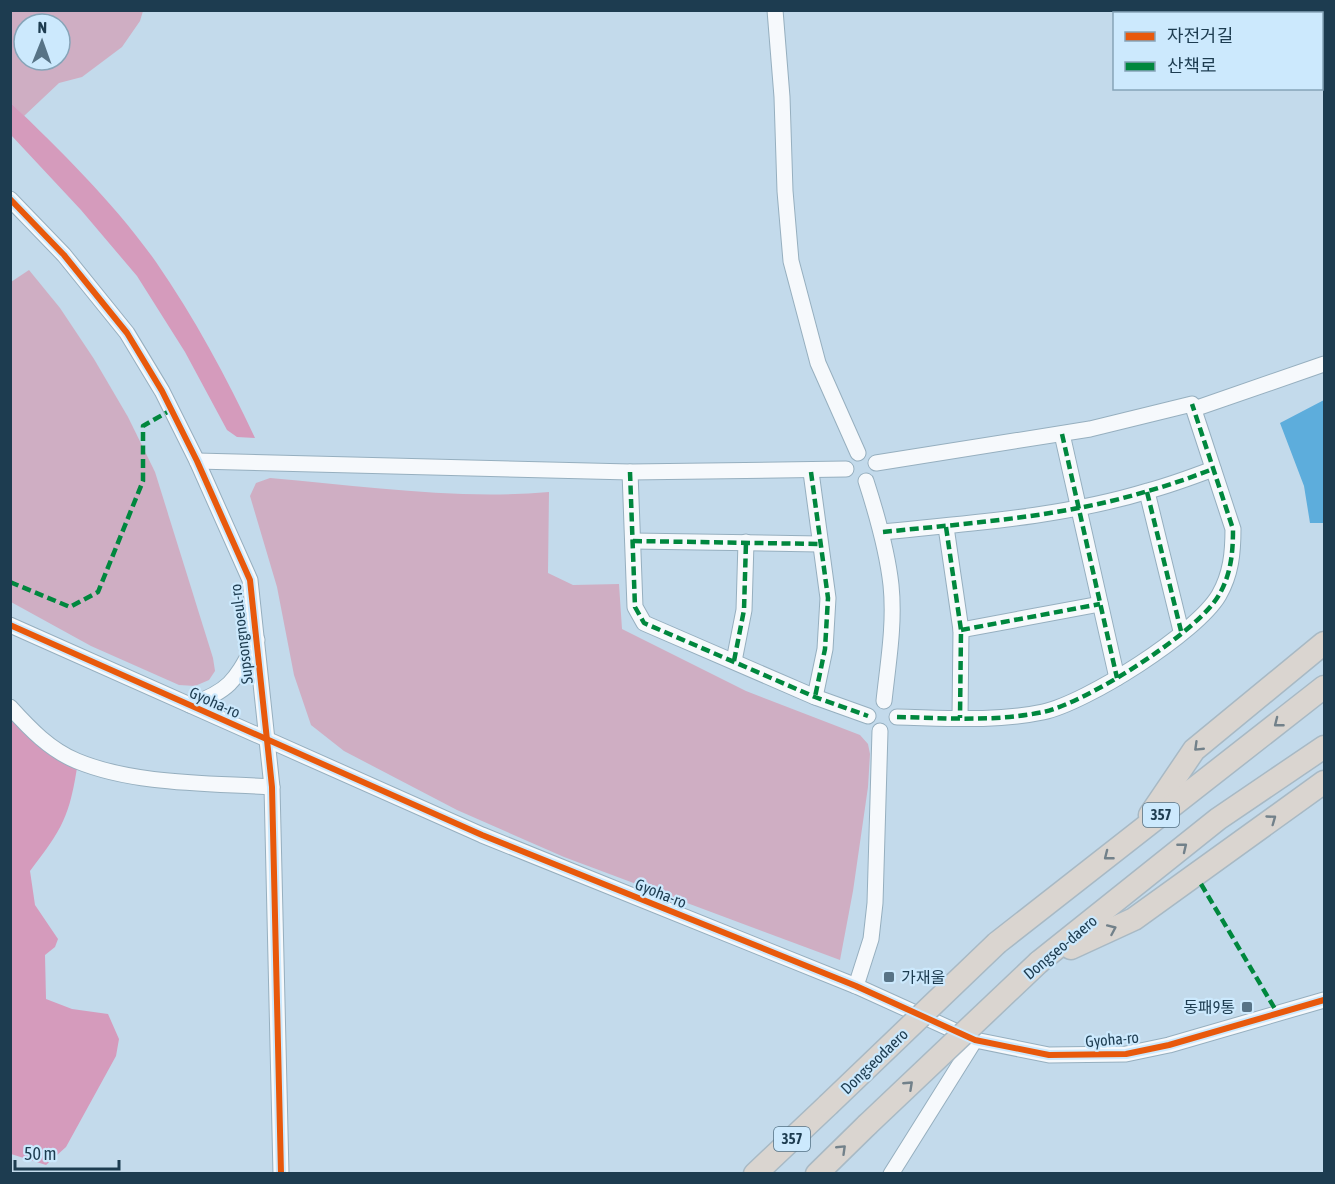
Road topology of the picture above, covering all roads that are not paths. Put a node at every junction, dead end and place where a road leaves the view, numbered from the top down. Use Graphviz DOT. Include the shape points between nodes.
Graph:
graph roads {
  1 [pos="776,10"];
  2 [pos="10,200"];
  3 [pos="1324,364"];
  4 [pos="1194,409"];
  5 [pos="1062,434"];
  6 [pos="858,453"];
  7 [pos="197,461"];
  8 [pos="876,463"];
  9 [pos="846,469"];
  10 [pos="1213,469"];
  11 [pos="630,472"];
  12 [pos="811,472"];
  13 [pos="866,481"];
  14 [pos="1147,492"];
  15 [pos="1078,507"];
  16 [pos="946,527"];
  17 [pos="883,532"];
  18 [pos="633,541"];
  19 [pos="746,543"];
  20 [pos="819,544"];
  21 [pos="1100,604"];
  22 [pos="10,625"];
  23 [pos="961,630"];
  24 [pos="1181,631"];
  25 [pos="257,640"];
  26 [pos="1324,643"];
  27 [pos="734,661"];
  28 [pos="1117,678"];
  29 [pos="1324,687"];
  30 [pos="815,697"];
  31 [pos="884,701"];
  32 [pos="189,705"];
  33 [pos="10,707"];
  34 [pos="868,716"];
  35 [pos="897,717"];
  36 [pos="960,718"];
  37 [pos="880,731"];
  38 [pos="266,739"];
  39 [pos="1324,747"];
  40 [pos="1324,782"];
  41 [pos="272,787"];
  42 [pos="1138,832"];
  43 [pos="1039,962"];
  44 [pos="856,986"];
  45 [pos="1324,1000"];
  46 [pos="975,1040"];
  47 [pos="281,1173"];
  48 [pos="755,1173"];
  49 [pos="817,1173"];
  50 [pos="891,1173"];
  1 -- 6 [label="street" via="791,261 818,363"];
  2 -- 7 [label="street, Supsongnoeul-ro" via="64,255 127,333"];
  3 -- 4 [label="street"];
  4 -- 5 [label="street" via="1192,404"];
  4 -- 10 [label="street"];
  5 -- 8 [label="street"];
  5 -- 15 [label="street"];
  6 -- 8 [label="street" via="870,455"];
  6 -- 9 [label="street" via="848,460"];
  7 -- 11 [label="street"];
  7 -- 25 [label="street, Supsongnoeul-ro" via="250,580"];
  8 -- 13 [label="street" via="875,473"];
  9 -- 12 [label="street"];
  9 -- 13 [label="street" via="854,480"];
  10 -- 14 [label="street"];
  10 -- 24 [label="street" via="1233,530 1229,575 1218,597"];
  11 -- 12 [label="street"];
  11 -- 18 [label="street"];
  12 -- 20 [label="street"];
  13 -- 17 [label="street"];
  14 -- 15 [label="street"];
  14 -- 24 [label="street"];
  15 -- 16 [label="street"];
  15 -- 21 [label="street"];
  16 -- 17 [label="street"];
  16 -- 23 [label="street"];
  17 -- 31 [label="street" via="892,629"];
  18 -- 19 [label="street"];
  18 -- 27 [label="street" via="635,607 644,623"];
  19 -- 20 [label="street"];
  19 -- 27 [label="street" via="744,610"];
  20 -- 30 [label="street" via="828,598 825,649"];
  21 -- 23 [label="street"];
  21 -- 28 [label="street"];
  22 -- 32 [label="street, Gyoha-ro"];
  23 -- 36 [label="street"];
  24 -- 28 [label="street"];
  25 -- 32 [label="street" via="234,681 213,697"];
  25 -- 38 [label="street, Supsongnoeul-ro"];
  26 -- 42 [label="highway, one-way" via="1194,750"];
  27 -- 30 [label="street"];
  28 -- 36 [label="street" via="1073,702 1044,712"];
  29 -- 42 [label="highway, 357, one-way"];
  30 -- 34 [label="street"];
  31 -- 34 [label="street" via="873,705"];
  31 -- 35 [label="street" via="895,708"];
  32 -- 38 [label="street, Gyoha-ro"];
  33 -- 41 [label="street" via="34,733 78,761 147,779"];
  34 -- 37 [label="street" via="872,727"];
  35 -- 36 [label="street"];
  35 -- 37 [label="street" via="893,726"];
  37 -- 44 [label="street" via="875,903 871,939"];
  38 -- 41 [label="street, Supsongnoeul-ro"];
  38 -- 44 [label="street, Gyoha-ro" via="482,835"];
  43 -- 39 [label="highway, Dongseo-daero / 357, one-way" via="1218,819"];
  43 -- 40 [label="highway, one-way" via="1134,919"];
  41 -- 47 [label="street, Supsongnoeul-ro"];
  42 -- 48 [label="highway, Dongseodaero / 357, one-way, bridge" via="997,943"];
  49 -- 43 [label="highway, Dongseo-daero / 357, one-way, bridge"];
  44 -- 46 [label="street, Gyoha-ro"];
  45 -- 46 [label="street, Gyoha-ro" via="1126,1054 1049,1055"];
  46 -- 50 [label="street"];
}
